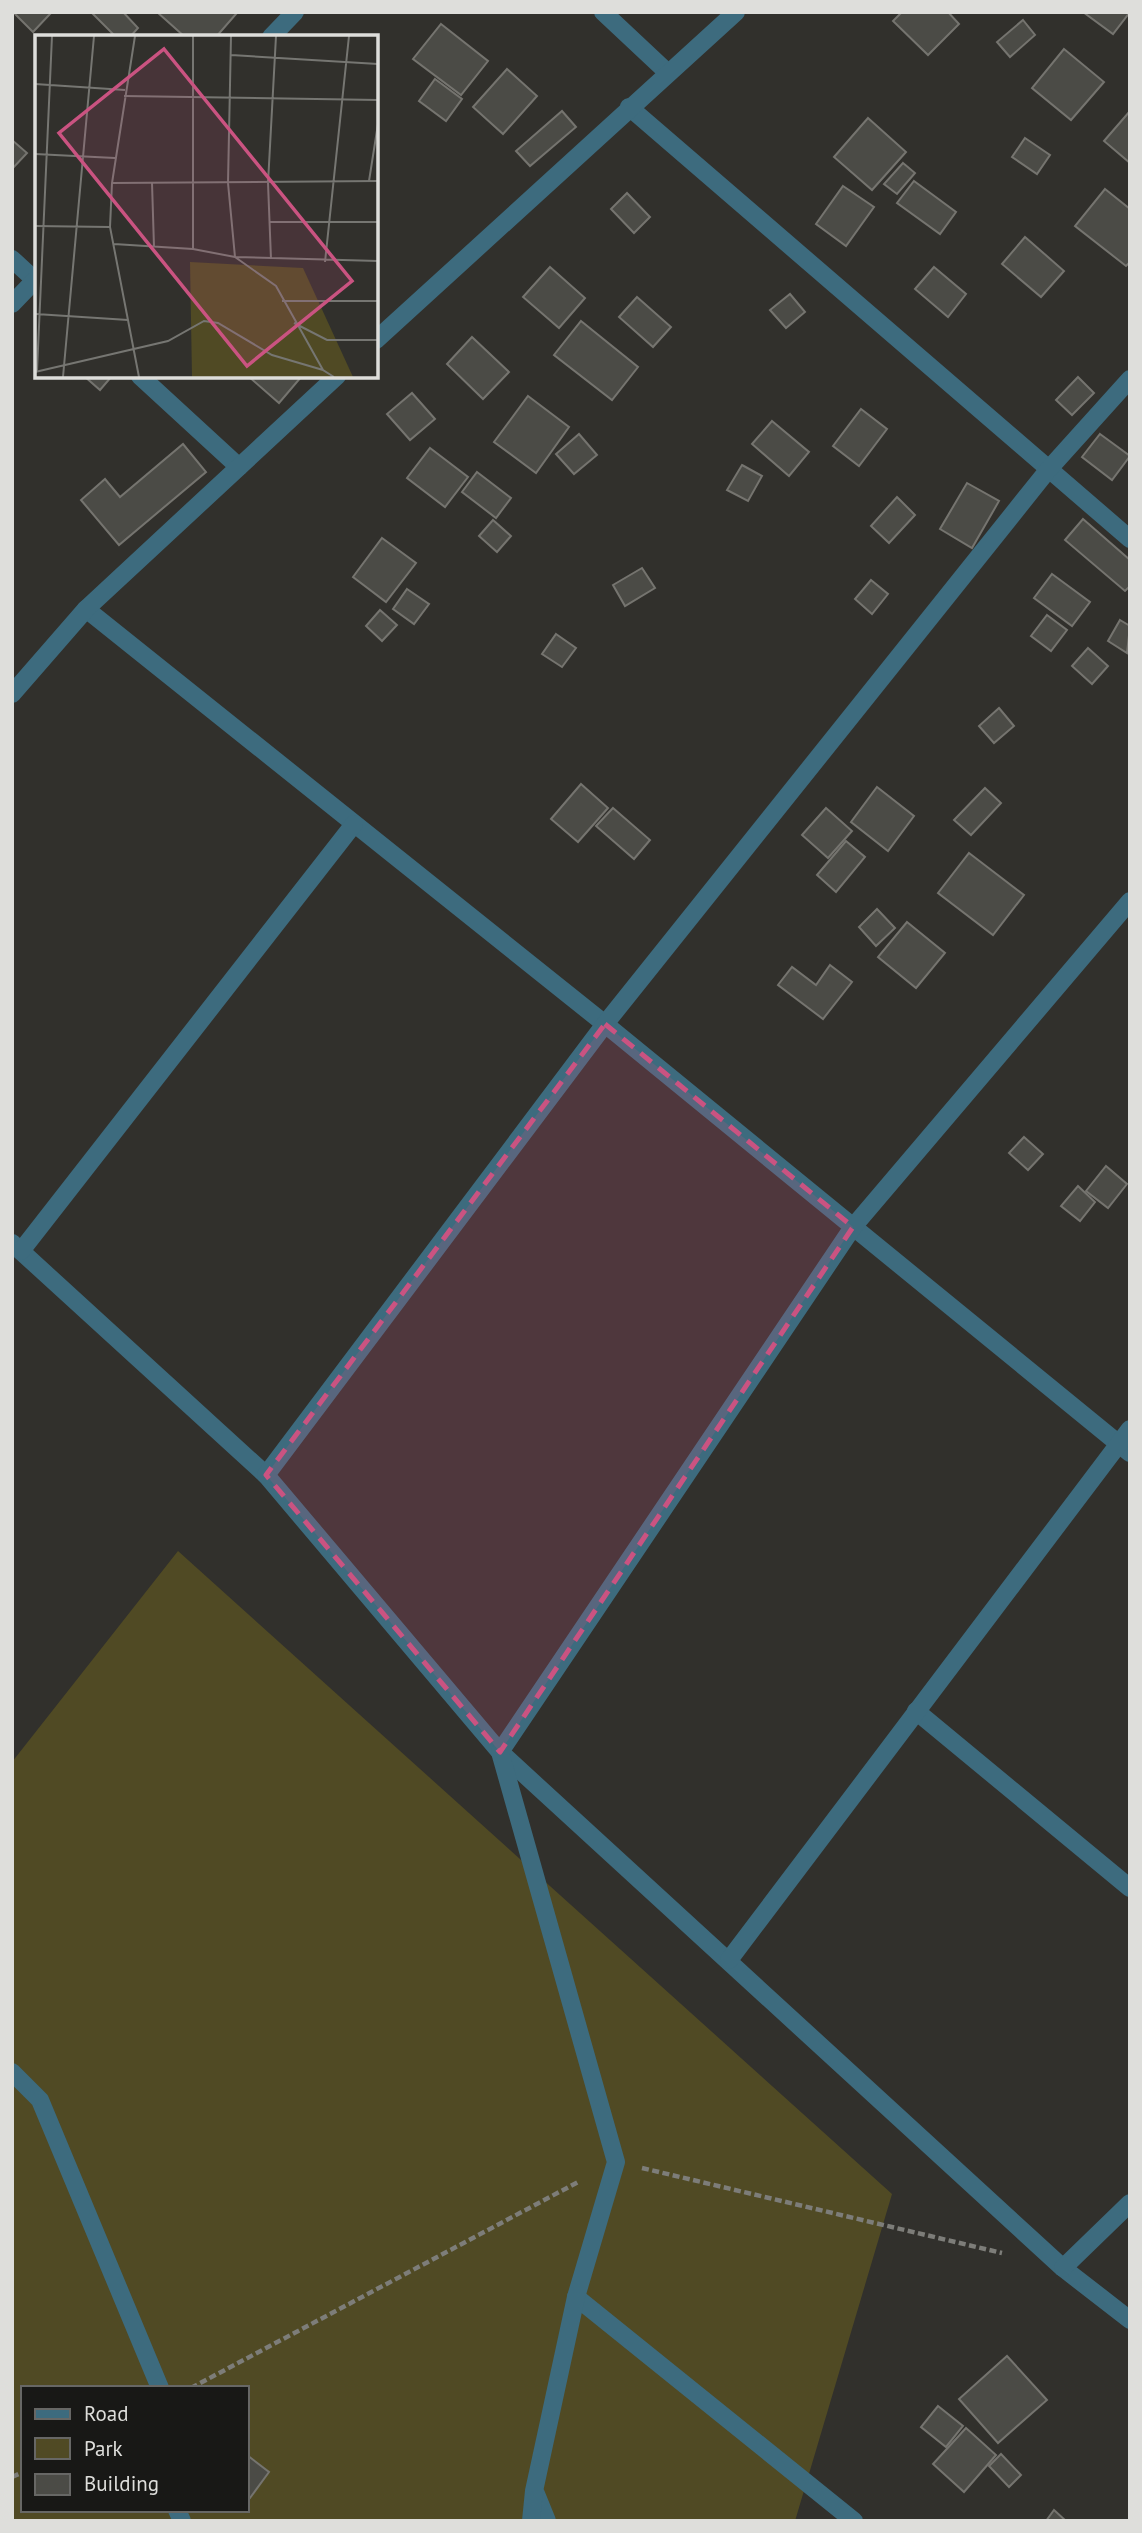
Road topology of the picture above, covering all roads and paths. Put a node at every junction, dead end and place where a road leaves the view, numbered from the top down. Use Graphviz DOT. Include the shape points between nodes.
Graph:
graph roads {
  1 [pos="295,12"];
  2 [pos="603,12"];
  3 [pos="736,12"];
  4 [pos="273,35"];
  5 [pos="667,72"];
  6 [pos="629,107"];
  7 [pos="12,259"];
  8 [pos="35,279"];
  9 [pos="35,281"];
  10 [pos="12,304"];
  11 [pos="378,338"];
  12 [pos="142,378"];
  13 [pos="336,378"];
  14 [pos="1130,379"];
  15 [pos="239,467"];
  16 [pos="1048,470"];
  17 [pos="1130,539"];
  18 [pos="86,609"];
  19 [pos="12,694"];
  20 [pos="354,824"];
  21 [pos="1130,901"];
  22 [pos="605,1024"];
  23 [pos="853,1227"];
  24 [pos="16,1247"];
  25 [pos="1130,1429"];
  26 [pos="1124,1448"];
  27 [pos="266,1475"];
  28 [pos="916,1711"];
  29 [pos="500,1752"];
  30 [pos="1130,1888"];
  31 [pos="729,1960"];
  32 [pos="12,2072"];
  33 [pos="1130,2203"];
  34 [pos="1063,2268"];
  35 [pos="576,2297"];
  36 [pos="1130,2320"];
  37 [pos="159,2386"];
  38 [pos="534,2491"];
  39 [pos="531,2521"];
  40 [pos="547,2521"];
  41 [pos="853,2521"];
  1 -- 4 [label="street"];
  2 -- 5 [label="street"];
  3 -- 5 [label="street"];
  5 -- 6 [label="street"];
  6 -- 11 [label="street"];
  6 -- 16 [label="street"];
  7 -- 8 [label="street"];
  9 -- 10 [label="street"];
  12 -- 15 [label="street"];
  13 -- 15 [label="street"];
  14 -- 16 [label="street"];
  15 -- 18 [label="street"];
  16 -- 17 [label="street"];
  16 -- 22 [label="street"];
  18 -- 19 [label="street"];
  18 -- 20 [label="street"];
  20 -- 22 [label="street"];
  20 -- 24 [label="street"];
  21 -- 23 [label="street"];
  22 -- 23 [label="street"];
  22 -- 27 [label="street"];
  23 -- 26 [label="street"];
  23 -- 29 [label="street"];
  24 -- 27 [label="street"];
  25 -- 26 [label="street"];
  26 -- 28 [label="street"];
  27 -- 29 [label="street"];
  28 -- 30 [label="street"];
  28 -- 31 [label="street"];
  29 -- 31 [label="street"];
  29 -- 35 [label="street" via="616,2162"];
  31 -- 34 [label="street"];
  32 -- 37 [label="street" via="40,2100"];
  33 -- 34 [label="street"];
  34 -- 36 [label="street"];
  35 -- 38 [label="street"];
  35 -- 41 [label="street"];
  38 -- 39 [label="street"];
  38 -- 40 [label="street"];
}
